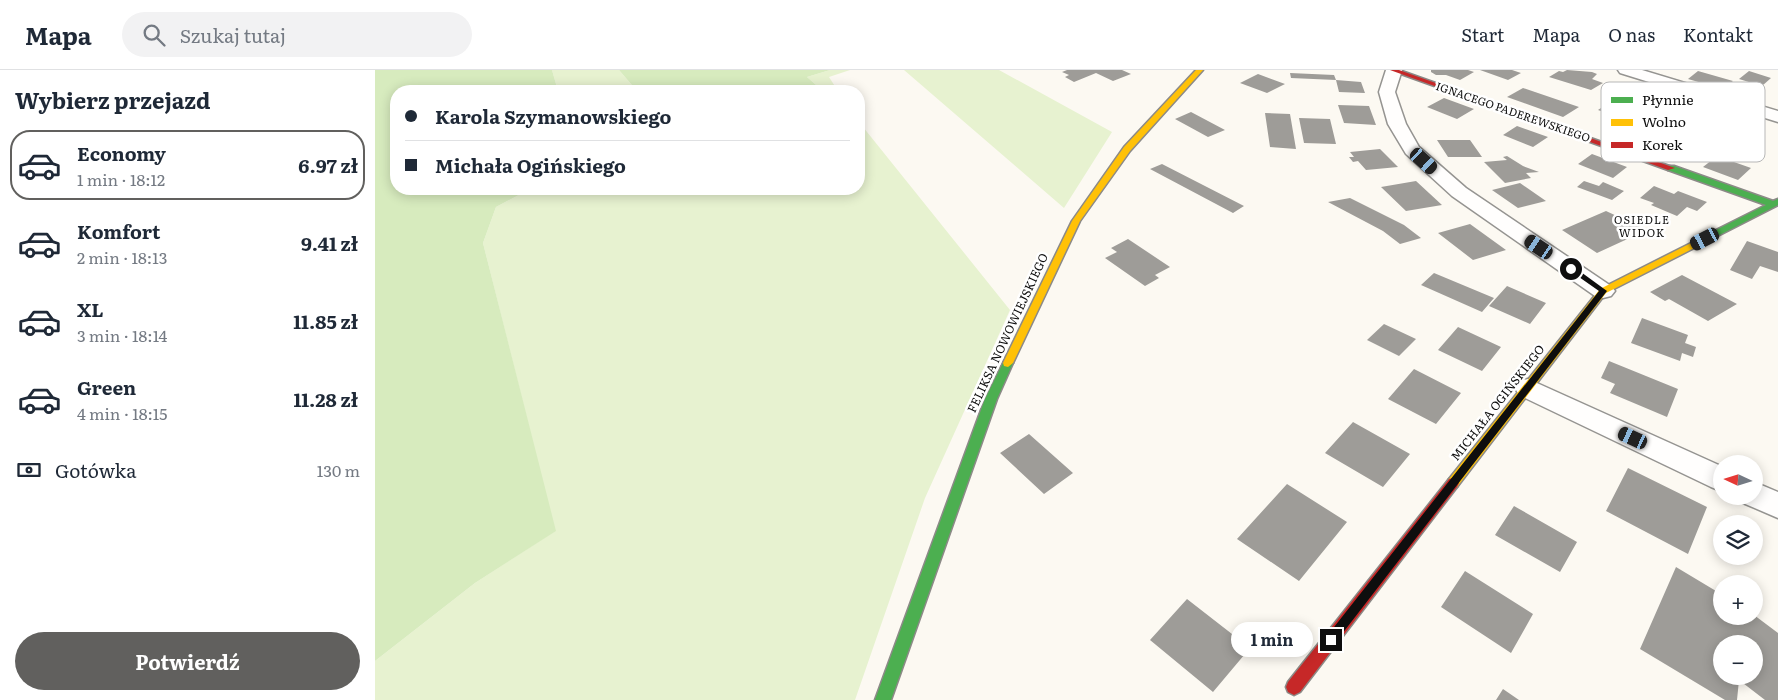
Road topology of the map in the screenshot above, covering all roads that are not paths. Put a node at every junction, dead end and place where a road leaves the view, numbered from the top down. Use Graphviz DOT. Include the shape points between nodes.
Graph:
graph roads {
  1 [pos="1200,70"];
  2 [pos="1394,70"];
  3 [pos="1626,70"];
  4 [pos="1665,82"];
  5 [pos="1765,113"];
  6 [pos="1778,117"];
  7 [pos="1601,142"];
  8 [pos="1658,162"];
  9 [pos="1775,203"];
  10 [pos="1603,291"];
  11 [pos="1528,388"];
  12 [pos="1713,475"];
  13 [pos="1763,498"];
  14 [pos="1778,506"];
  15 [pos="1294,687"];
  16 [pos="883,700"];
  1 -- 16 [label="street, FELIKSA NOWOWIEJSKIEGO" via="1127,149 1076,221 991,399"];
  2 -- 7 [label="street, IGNACEGO PADEREWSKIEGO"];
  2 -- 10 [label="street" via="1387,92 1397,124 1413,150 1459,192"];
  3 -- 4 [label="street"];
  5 -- 6 [label="street"];
  8 -- 9 [label="street, IGNACEGO PADEREWSKIEGO"];
  9 -- 10 [label="street, MICHAŁA OGIŃSKIEGO"];
  10 -- 11 [label="street, MICHAŁA OGIŃSKIEGO"];
  11 -- 12 [label="street"];
  11 -- 15 [label="street, MICHAŁA OGIŃSKIEGO"];
  13 -- 14 [label="street"];
}
